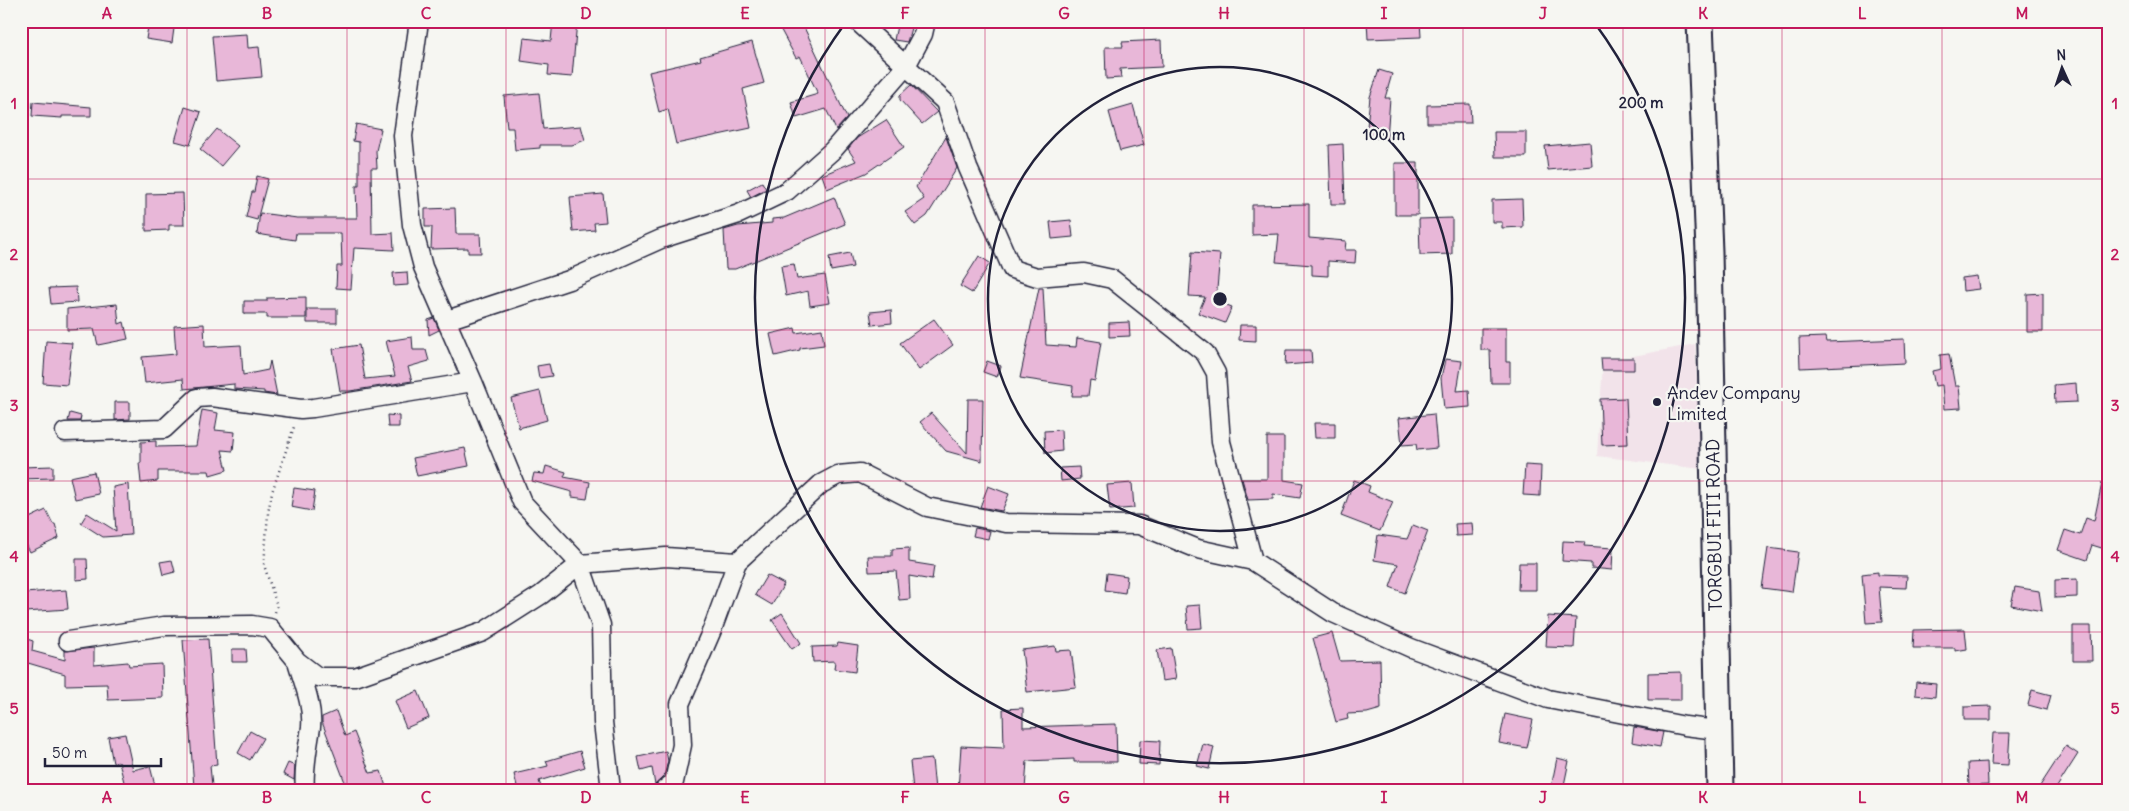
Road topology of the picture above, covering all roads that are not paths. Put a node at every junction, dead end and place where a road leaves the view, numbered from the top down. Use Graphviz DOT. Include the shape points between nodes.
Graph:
graph roads {
  1 [pos="419,21"];
  2 [pos="857,21"];
  3 [pos="926,21"];
  4 [pos="1700,21"];
  5 [pos="906,66"];
  6 [pos="447,320"];
  7 [pos="473,382"];
  8 [pos="65,432"];
  9 [pos="1253,561"];
  10 [pos="737,562"];
  11 [pos="580,564"];
  12 [pos="68,641"];
  13 [pos="297,661"];
  14 [pos="1717,730"];
  15 [pos="305,790"];
  16 [pos="611,790"];
  17 [pos="664,790"];
  18 [pos="1720,790"];
  1 -- 6 [label="street" via="404,136 412,225 423,267"];
  2 -- 5 [label="street"];
  3 -- 5 [label="street" via="923,34"];
  4 -- 14 [label="street, TORGBUI FITI ROAD" via="1709,252"];
  5 -- 6 [label="street" via="833,150 787,191 739,214 661,239 569,280"];
  5 -- 9 [label="street" via="945,102 968,168 1012,270 1037,277 1084,273 1112,279 1205,353 1216,373 1221,442"];
  6 -- 7 [label="street"];
  7 -- 8 [label="street" via="301,409 212,397 197,398 164,429"];
  7 -- 11 [label="street" via="522,502"];
  9 -- 10 [label="street" via="1198,549 1139,525 1006,523 927,507 860,473 838,475 821,484"];
  9 -- 14 [label="street" via="1333,613 1411,648 1548,699"];
  10 -- 11 [label="street" via="666,557"];
  10 -- 17 [label="street" via="680,704 682,745 674,782"];
  11 -- 13 [label="street" via="541,595 483,632 414,658 355,677 318,677"];
  11 -- 16 [label="street" via="602,625 604,722"];
  12 -- 13 [label="street" via="164,626 252,625 270,628"];
  13 -- 15 [label="street" via="310,709"];
  14 -- 18 [label="street, TORGBUI FITI ROAD"];
}
